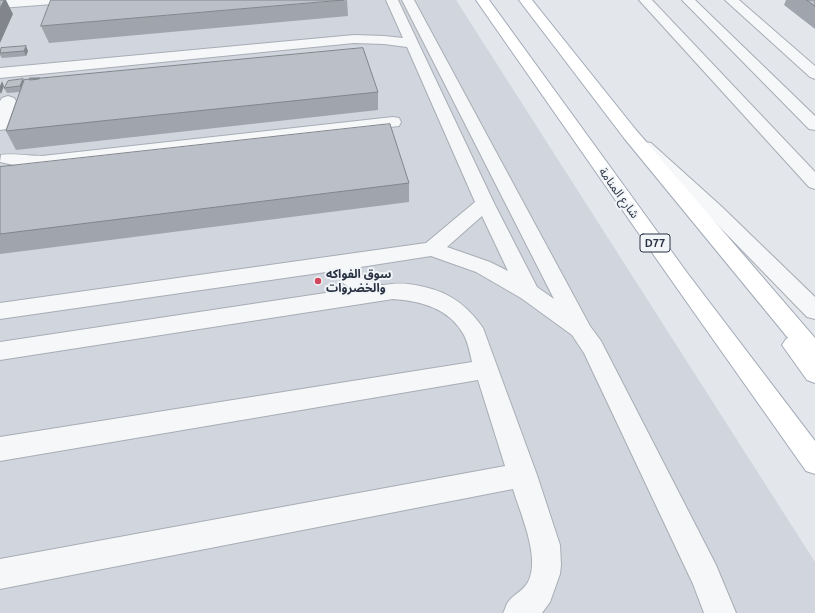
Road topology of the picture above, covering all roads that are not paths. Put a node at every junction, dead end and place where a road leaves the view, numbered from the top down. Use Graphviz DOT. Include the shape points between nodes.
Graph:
graph roads {
  1 [pos="392,0"];
  2 [pos="408,0"];
  3 [pos="482,0"];
  4 [pos="525,0"];
  5 [pos="645,0"];
  6 [pos="688,0"];
  7 [pos="731,0"];
  8 [pos="0,4"];
  9 [pos="46,4"];
  10 [pos="756,43"];
  11 [pos="412,44"];
  12 [pos="735,70"];
  13 [pos="0,73"];
  14 [pos="815,74"];
  15 [pos="8,101"];
  16 [pos="393,122"];
  17 [pos="0,125"];
  18 [pos="815,125"];
  19 [pos="630,134"];
  20 [pos="2,162"];
  21 [pos="815,183"];
  22 [pos="485,203"];
  23 [pos="432,248"];
  24 [pos="339,262"];
  25 [pos="739,264"];
  26 [pos="529,292"];
  27 [pos="379,293"];
  28 [pos="0,311"];
  29 [pos="815,311"];
  30 [pos="582,332"];
  31 [pos="0,351"];
  32 [pos="815,354"];
  33 [pos="487,369"];
  34 [pos="815,373"];
  35 [pos="0,450"];
  36 [pos="815,462"];
  37 [pos="523,475"];
  38 [pos="0,574"];
  39 [pos="519,613"];
  40 [pos="720,613"];
  1 -- 11 [label="lane"];
  2 -- 30 [label="lane"];
  3 -- 36 [label="main road, شارع المنامة / D77"];
  4 -- 19 [label="main road"];
  5 -- 12 [label="lane"];
  6 -- 10 [label="lane" via="729,41"];
  7 -- 10 [label="lane"];
  8 -- 9 [label="lane"];
  10 -- 12 [label="lane"];
  10 -- 14 [label="lane" via="783,46"];
  11 -- 13 [label="lane" via="376,39 324,41"];
  11 -- 22 [label="lane"];
  12 -- 18 [label="lane"];
  12 -- 21 [label="lane"];
  15 -- 17 [label="lane"];
  16 -- 20 [label="lane" via="42,161"];
  19 -- 25 [label="main road"];
  19 -- 29 [label="lane" via="714,210"];
  22 -- 23 [label="lane"];
  22 -- 26 [label="lane"];
  23 -- 24 [label="lane"];
  23 -- 26 [label="lane" via="483,267"];
  24 -- 27 [label="lane" via="349,277"];
  24 -- 28 [label="lane"];
  25 -- 32 [label="main road"];
  25 -- 34 [label="main road"];
  26 -- 30 [label="lane"];
  27 -- 31 [label="lane"];
  27 -- 33 [label="lane" via="415,292 449,304 469,323 476,334"];
  30 -- 40 [label="lane" via="593,348 688,540"];
  33 -- 35 [label="lane"];
  33 -- 37 [label="lane"];
  37 -- 38 [label="lane"];
  37 -- 39 [label="lane" via="548,558 543,586 536,598"];
}
